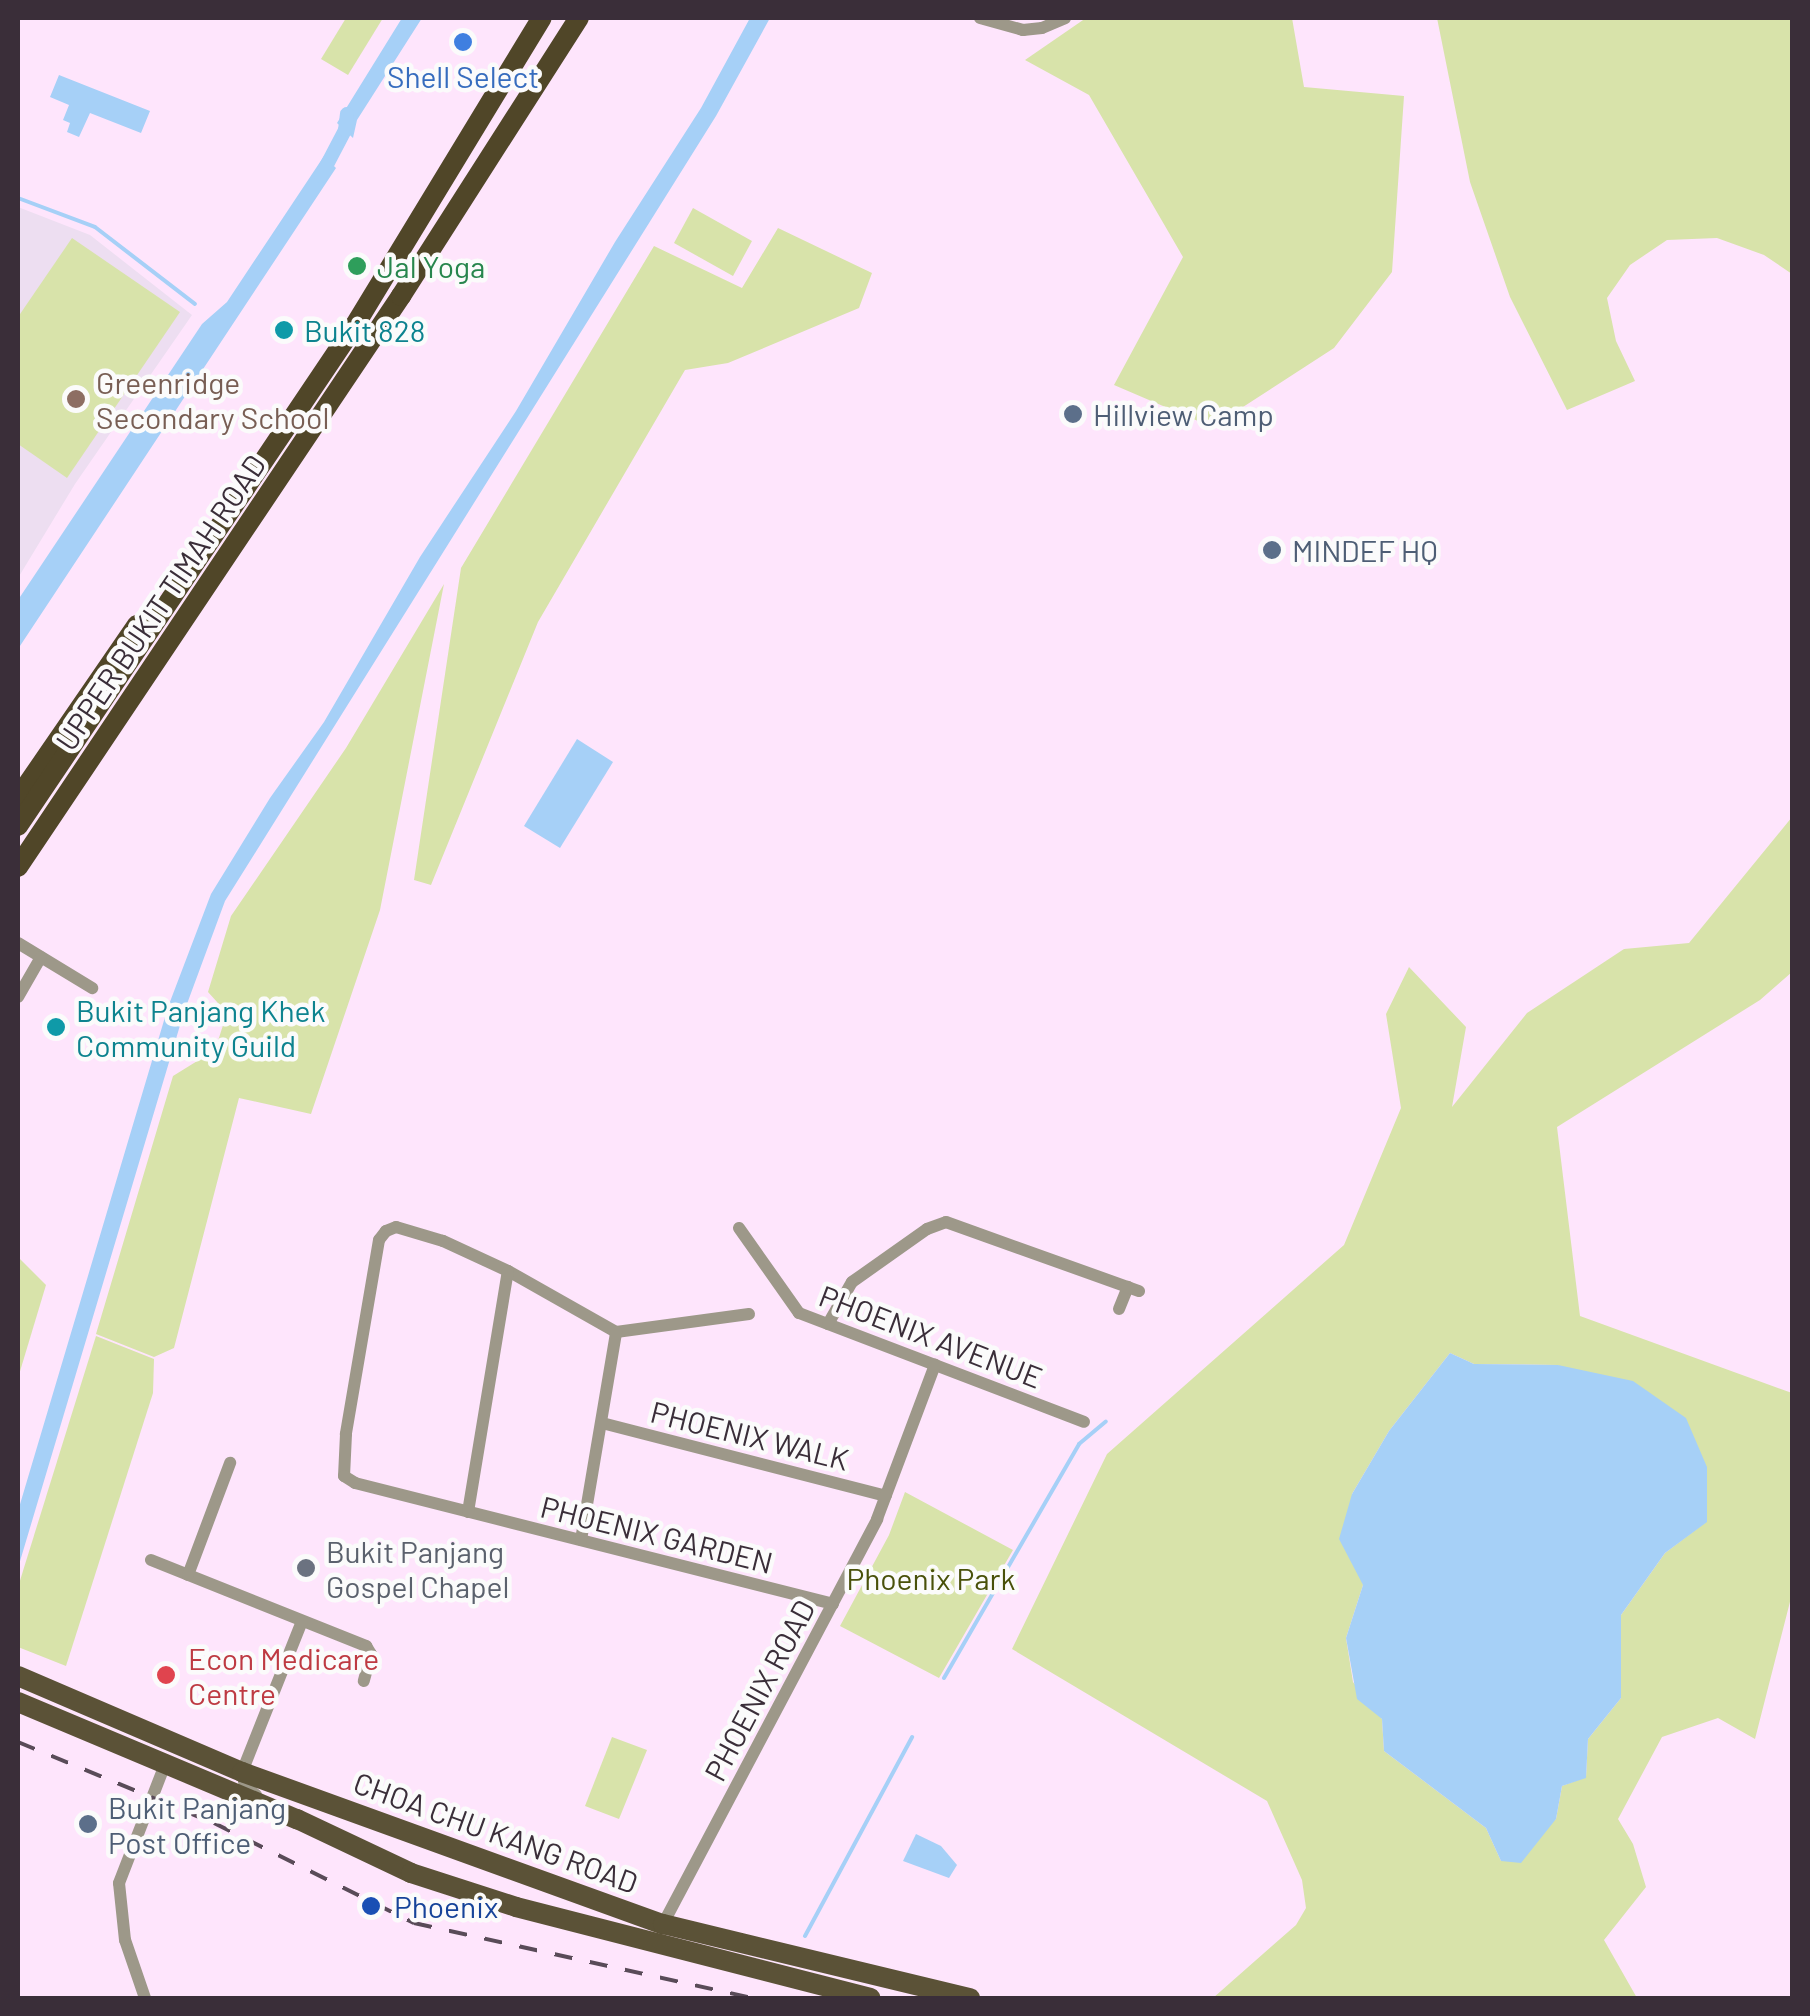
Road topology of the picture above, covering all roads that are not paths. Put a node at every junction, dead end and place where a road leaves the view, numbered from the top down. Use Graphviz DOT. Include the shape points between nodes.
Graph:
graph roads {
  1 [pos="542,18"];
  2 [pos="579,18"];
  3 [pos="980,18"];
  4 [pos="1064,18"];
  5 [pos="186,575"];
  6 [pos="18,798"];
  7 [pos="18,826"];
  8 [pos="18,868"];
  9 [pos="18,943"];
  10 [pos="42,957"];
  11 [pos="92,988"];
  12 [pos="18,997"];
  13 [pos="740,1228"];
  14 [pos="508,1270"];
  15 [pos="1120,1308"];
  16 [pos="749,1314"];
  17 [pos="828,1324"];
  18 [pos="616,1332"];
  19 [pos="935,1365"];
  20 [pos="1084,1422"];
  21 [pos="602,1423"];
  22 [pos="230,1463"];
  23 [pos="886,1496"];
  24 [pos="468,1512"];
  25 [pos="581,1540"];
  26 [pos="150,1560"];
  27 [pos="188,1575"];
  28 [pos="833,1604"];
  29 [pos="302,1621"];
  30 [pos="18,1676"];
  31 [pos="364,1682"];
  32 [pos="18,1702"];
  33 [pos="166,1762"];
  34 [pos="242,1772"];
  35 [pos="280,1812"];
  36 [pos="424,1840"];
  37 [pos="478,1859"];
  38 [pos="411,1872"];
  39 [pos="484,1897"];
  40 [pos="663,1924"];
  41 [pos="793,1976"];
  42 [pos="145,1998"];
  43 [pos="815,1998"];
  44 [pos="870,1998"];
  45 [pos="970,1998"];
  1 -- 5 [label="highway, UPPER BUKIT TIMAH ROAD" via="354,326"];
  2 -- 8 [label="highway, UPPER BUKIT TIMAH ROAD" via="402,296"];
  3 -- 4 [label="street" via="1023,30"];
  5 -- 6 [label="highway" via="160,593"];
  5 -- 7 [label="highway"];
  9 -- 10 [label="street"];
  10 -- 11 [label="street"];
  10 -- 12 [label="street"];
  13 -- 17 [label="street, PHOENIX AVENUE" via="799,1313"];
  14 -- 18 [label="street, PHOENIX GARDEN"];
  14 -- 24 [label="street"];
  14 -- 24 [label="street, PHOENIX GARDEN" via="444,1241 386,1230 346,1434 344,1476"];
  15 -- 17 [label="street" via="1134,1289 946,1222 856,1279"];
  16 -- 18 [label="street"];
  17 -- 19 [label="street, PHOENIX AVENUE"];
  18 -- 21 [label="street"];
  19 -- 20 [label="street, PHOENIX AVENUE"];
  19 -- 23 [label="street, PHOENIX ROAD"];
  21 -- 23 [label="street, PHOENIX WALK"];
  21 -- 25 [label="street"];
  22 -- 27 [label="street"];
  23 -- 28 [label="street, PHOENIX ROAD"];
  24 -- 25 [label="street, PHOENIX GARDEN"];
  25 -- 28 [label="street, PHOENIX GARDEN"];
  26 -- 27 [label="street"];
  27 -- 29 [label="street"];
  28 -- 40 [label="street, PHOENIX ROAD"];
  29 -- 31 [label="street" via="366,1646 371,1654"];
  29 -- 34 [label="street"];
  30 -- 34 [label="main road, CHOA CHU KANG ROAD"];
  32 -- 33 [label="main road, CHOA CHU KANG ROAD"];
  33 -- 35 [label="main road, CHOA CHU KANG ROAD"];
  33 -- 42 [label="street" via="119,1883 125,1940"];
  34 -- 35 [label="street" via="244,1786"];
  34 -- 36 [label="main road, CHOA CHU KANG ROAD"];
  35 -- 38 [label="main road, CHOA CHU KANG ROAD"];
  36 -- 37 [label="main road, CHOA CHU KANG ROAD"];
  36 -- 38 [label="main road" via="440,1854 442,1870"];
  37 -- 39 [label="main road" via="463,1863 458,1876"];
  37 -- 40 [label="main road, CHOA CHU KANG ROAD"];
  38 -- 39 [label="main road, CHOA CHU KANG ROAD"];
  39 -- 41 [label="main road, CHOA CHU KANG ROAD"];
  40 -- 45 [label="main road, CHOA CHU KANG ROAD"];
  41 -- 43 [label="main road"];
  41 -- 44 [label="main road, CHOA CHU KANG ROAD"];
}
